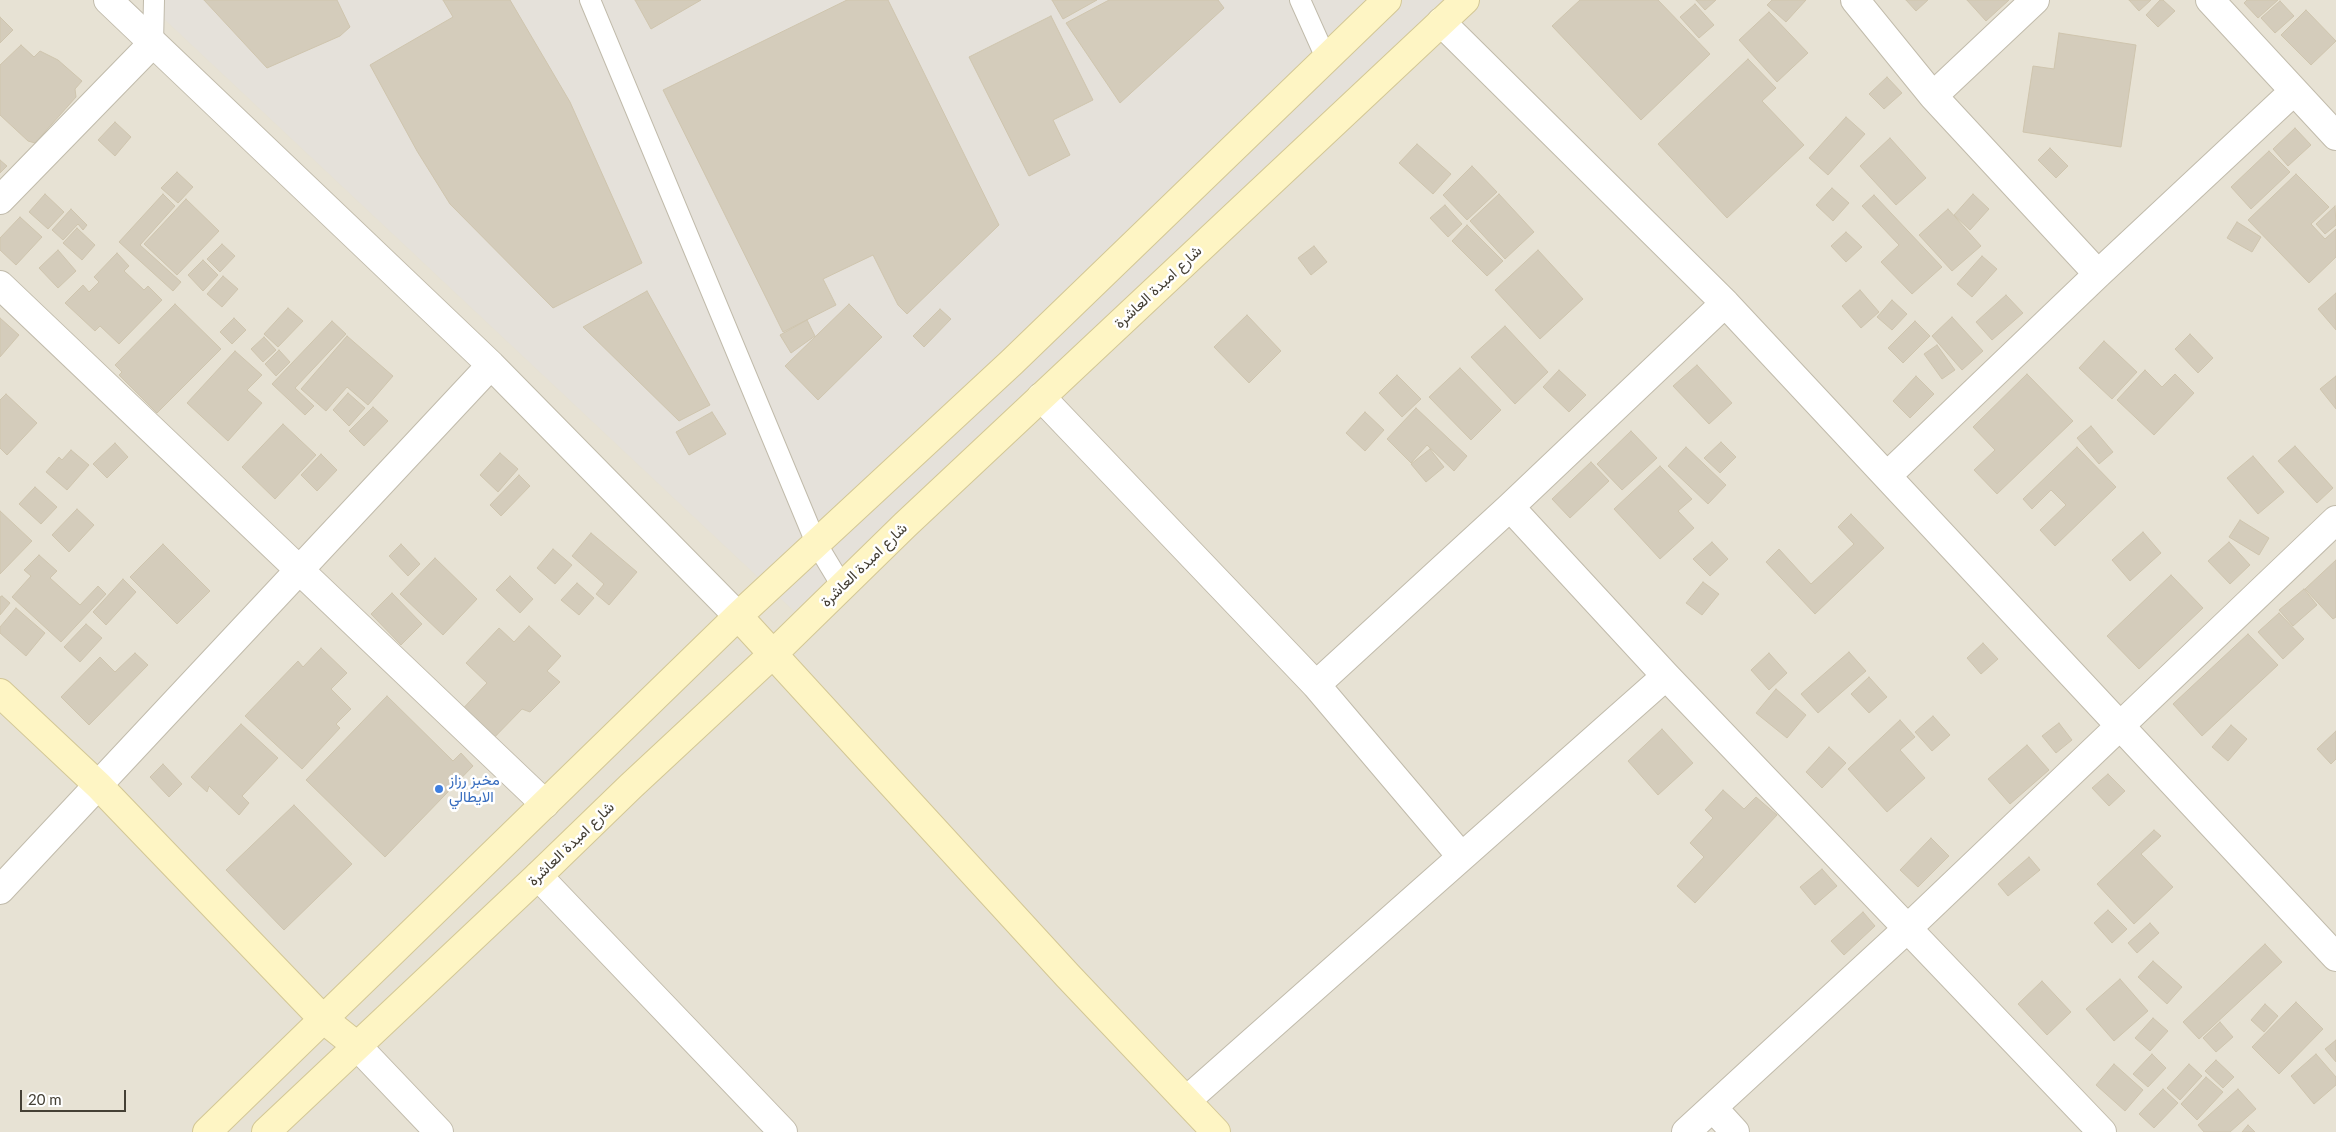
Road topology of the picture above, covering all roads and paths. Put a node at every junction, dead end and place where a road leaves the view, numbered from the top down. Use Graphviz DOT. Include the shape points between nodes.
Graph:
graph roads {
  1 [pos="108,0"];
  2 [pos="154,0"];
  3 [pos="590,0"];
  4 [pos="1300,0"];
  5 [pos="1387,0"];
  6 [pos="1465,0"];
  7 [pos="1855,0"];
  8 [pos="2035,0"];
  9 [pos="2210,0"];
  10 [pos="1441,22"];
  11 [pos="153,43"];
  12 [pos="1326,58"];
  13 [pos="2294,91"];
  14 [pos="1932,96"];
  15 [pos="2336,136"];
  16 [pos="0,200"];
  17 [pos="2098,274"];
  18 [pos="0,285"];
  19 [pos="1725,303"];
  20 [pos="491,365"];
  21 [pos="1041,397"];
  22 [pos="1888,475"];
  23 [pos="1510,507"];
  24 [pos="2336,520"];
  25 [pos="816,543"];
  26 [pos="299,570"];
  27 [pos="842,586"];
  28 [pos="738,616"];
  29 [pos="773,654"];
  30 [pos="1666,676"];
  31 [pos="1316,685"];
  32 [pos="0,693"];
  33 [pos="2120,725"];
  34 [pos="98,786"];
  35 [pos="545,804"];
  36 [pos="1461,856"];
  37 [pos="538,876"];
  38 [pos="0,890"];
  39 [pos="1908,928"];
  40 [pos="2336,957"];
  41 [pos="322,1018"];
  42 [pos="357,1046"];
  43 [pos="1187,1100"];
  44 [pos="1712,1108"];
  45 [pos="207,1132"];
  46 [pos="266,1132"];
  47 [pos="439,1132"];
  48 [pos="783,1132"];
  49 [pos="1215,1132"];
  50 [pos="1686,1132"];
  51 [pos="1735,1132"];
  52 [pos="2102,1132"];
  1 -- 11 [label="street"];
  2 -- 11 [label="lane"];
  3 -- 25 [label="lane"];
  4 -- 12 [label="lane"];
  5 -- 12 [label="main road"];
  6 -- 10 [label="main road, شارع امبدة العاشرة"];
  7 -- 14 [label="street"];
  8 -- 14 [label="street"];
  9 -- 13 [label="street"];
  10 -- 19 [label="street"];
  10 -- 21 [label="main road, شارع امبدة العاشرة"];
  11 -- 16 [label="street"];
  11 -- 20 [label="street"];
  12 -- 25 [label="main road" via="1012,362"];
  13 -- 15 [label="street"];
  13 -- 17 [label="street"];
  14 -- 17 [label="street"];
  17 -- 22 [label="street"];
  18 -- 26 [label="street"];
  19 -- 22 [label="street"];
  19 -- 23 [label="street"];
  20 -- 26 [label="street"];
  20 -- 28 [label="street"];
  21 -- 27 [label="main road, شارع امبدة العاشرة"];
  21 -- 31 [label="street"];
  22 -- 33 [label="street"];
  23 -- 30 [label="street"];
  23 -- 31 [label="street"];
  24 -- 33 [label="street"];
  25 -- 27 [label="lane"];
  25 -- 28 [label="main road"];
  26 -- 34 [label="street"];
  26 -- 35 [label="street"];
  27 -- 29 [label="main road, شارع امبدة العاشرة"];
  28 -- 29 [label="main road"];
  28 -- 35 [label="main road"];
  29 -- 37 [label="main road, شارع امبدة العاشرة"];
  29 -- 43 [label="main road"];
  30 -- 36 [label="street"];
  30 -- 39 [label="street"];
  31 -- 36 [label="street"];
  32 -- 34 [label="main road"];
  33 -- 39 [label="street"];
  33 -- 40 [label="street"];
  34 -- 38 [label="street"];
  34 -- 41 [label="main road"];
  35 -- 41 [label="main road"];
  36 -- 43 [label="street"];
  37 -- 42 [label="main road, شارع امبدة العاشرة"];
  37 -- 48 [label="street"];
  39 -- 44 [label="street"];
  39 -- 52 [label="street"];
  41 -- 42 [label="main road"];
  41 -- 45 [label="main road"];
  42 -- 46 [label="main road, شارع امبدة العاشرة"];
  42 -- 47 [label="street"];
  43 -- 49 [label="main road"];
  44 -- 50 [label="street"];
  44 -- 51 [label="street"];
}
